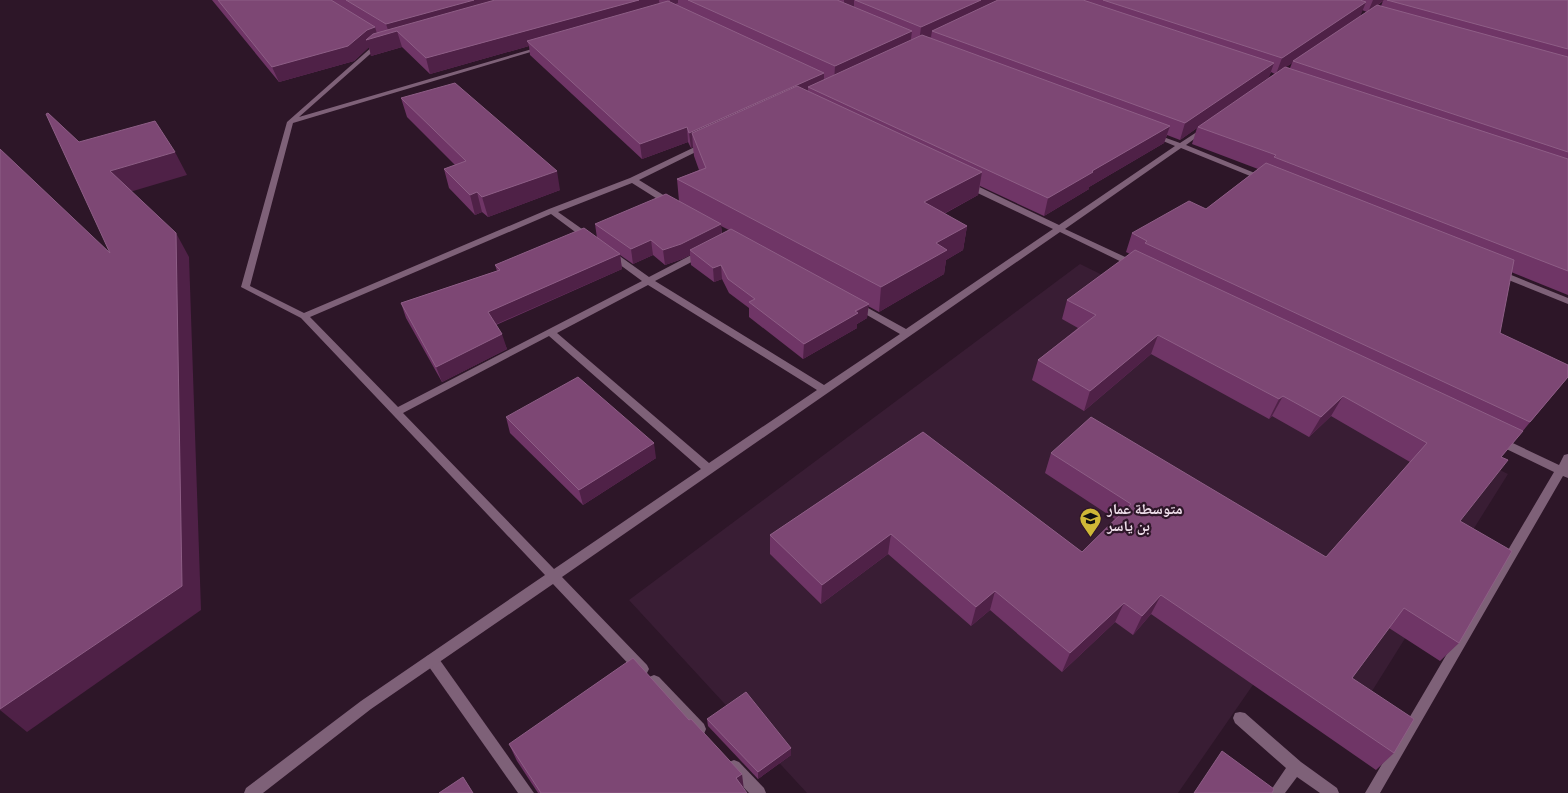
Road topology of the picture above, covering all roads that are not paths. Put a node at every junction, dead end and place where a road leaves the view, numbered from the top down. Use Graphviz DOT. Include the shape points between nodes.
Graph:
graph roads {
  1 [pos="381,38"];
  2 [pos="546,46"];
  3 [pos="290,122"];
  4 [pos="1213,123"];
  5 [pos="1144,132"];
  6 [pos="710,143"];
  7 [pos="1181,145"];
  8 [pos="633,180"];
  9 [pos="963,182"];
  10 [pos="1273,182"];
  11 [pos="675,206"];
  12 [pos="552,211"];
  13 [pos="1059,229"];
  14 [pos="715,246"];
  15 [pos="1140,268"];
  16 [pos="1494,271"];
  17 [pos="648,281"];
  18 [pos="846,300"];
  19 [pos="1568,301"];
  20 [pos="304,316"];
  21 [pos="550,332"];
  22 [pos="907,334"];
  23 [pos="825,390"];
  24 [pos="397,412"];
  25 [pos="1489,436"];
  26 [pos="1568,458"];
  27 [pos="709,469"];
  28 [pos="1564,472"];
  29 [pos="555,576"];
  30 [pos="432,660"];
  31 [pos="1240,718"];
  32 [pos="705,735"];
  33 [pos="725,757"];
  34 [pos="1296,767"];
  35 [pos="251,793"];
  36 [pos="527,793"];
  37 [pos="759,793"];
  38 [pos="1276,793"];
  39 [pos="1332,793"];
  40 [pos="1372,793"];
  1 -- 3 [label="street" via="389,43 375,47"];
  2 -- 3 [label="street"];
  3 -- 20 [label="street" via="245,287"];
  4 -- 7 [label="street"];
  5 -- 7 [label="street"];
  6 -- 8 [label="street"];
  7 -- 10 [label="street"];
  7 -- 13 [label="street"];
  8 -- 11 [label="street"];
  8 -- 12 [label="street"];
  9 -- 13 [label="street"];
  12 -- 17 [label="street"];
  12 -- 20 [label="street"];
  13 -- 15 [label="street"];
  13 -- 22 [label="street"];
  14 -- 17 [label="street"];
  16 -- 19 [label="street"];
  17 -- 21 [label="street"];
  17 -- 23 [label="street"];
  18 -- 22 [label="street"];
  20 -- 24 [label="street"];
  21 -- 24 [label="street"];
  21 -- 27 [label="street"];
  22 -- 23 [label="street"];
  23 -- 27 [label="street"];
  24 -- 29 [label="street"];
  25 -- 28 [label="street"];
  26 -- 28 [label="street"];
  27 -- 29 [label="street"];
  28 -- 40 [label="street"];
  29 -- 30 [label="street"];
  29 -- 32 [label="street"];
  30 -- 35 [label="street" via="366,705"];
  30 -- 36 [label="street"];
  31 -- 34 [label="street"];
  33 -- 37 [label="street"];
  34 -- 38 [label="street"];
  34 -- 39 [label="street"];
}
